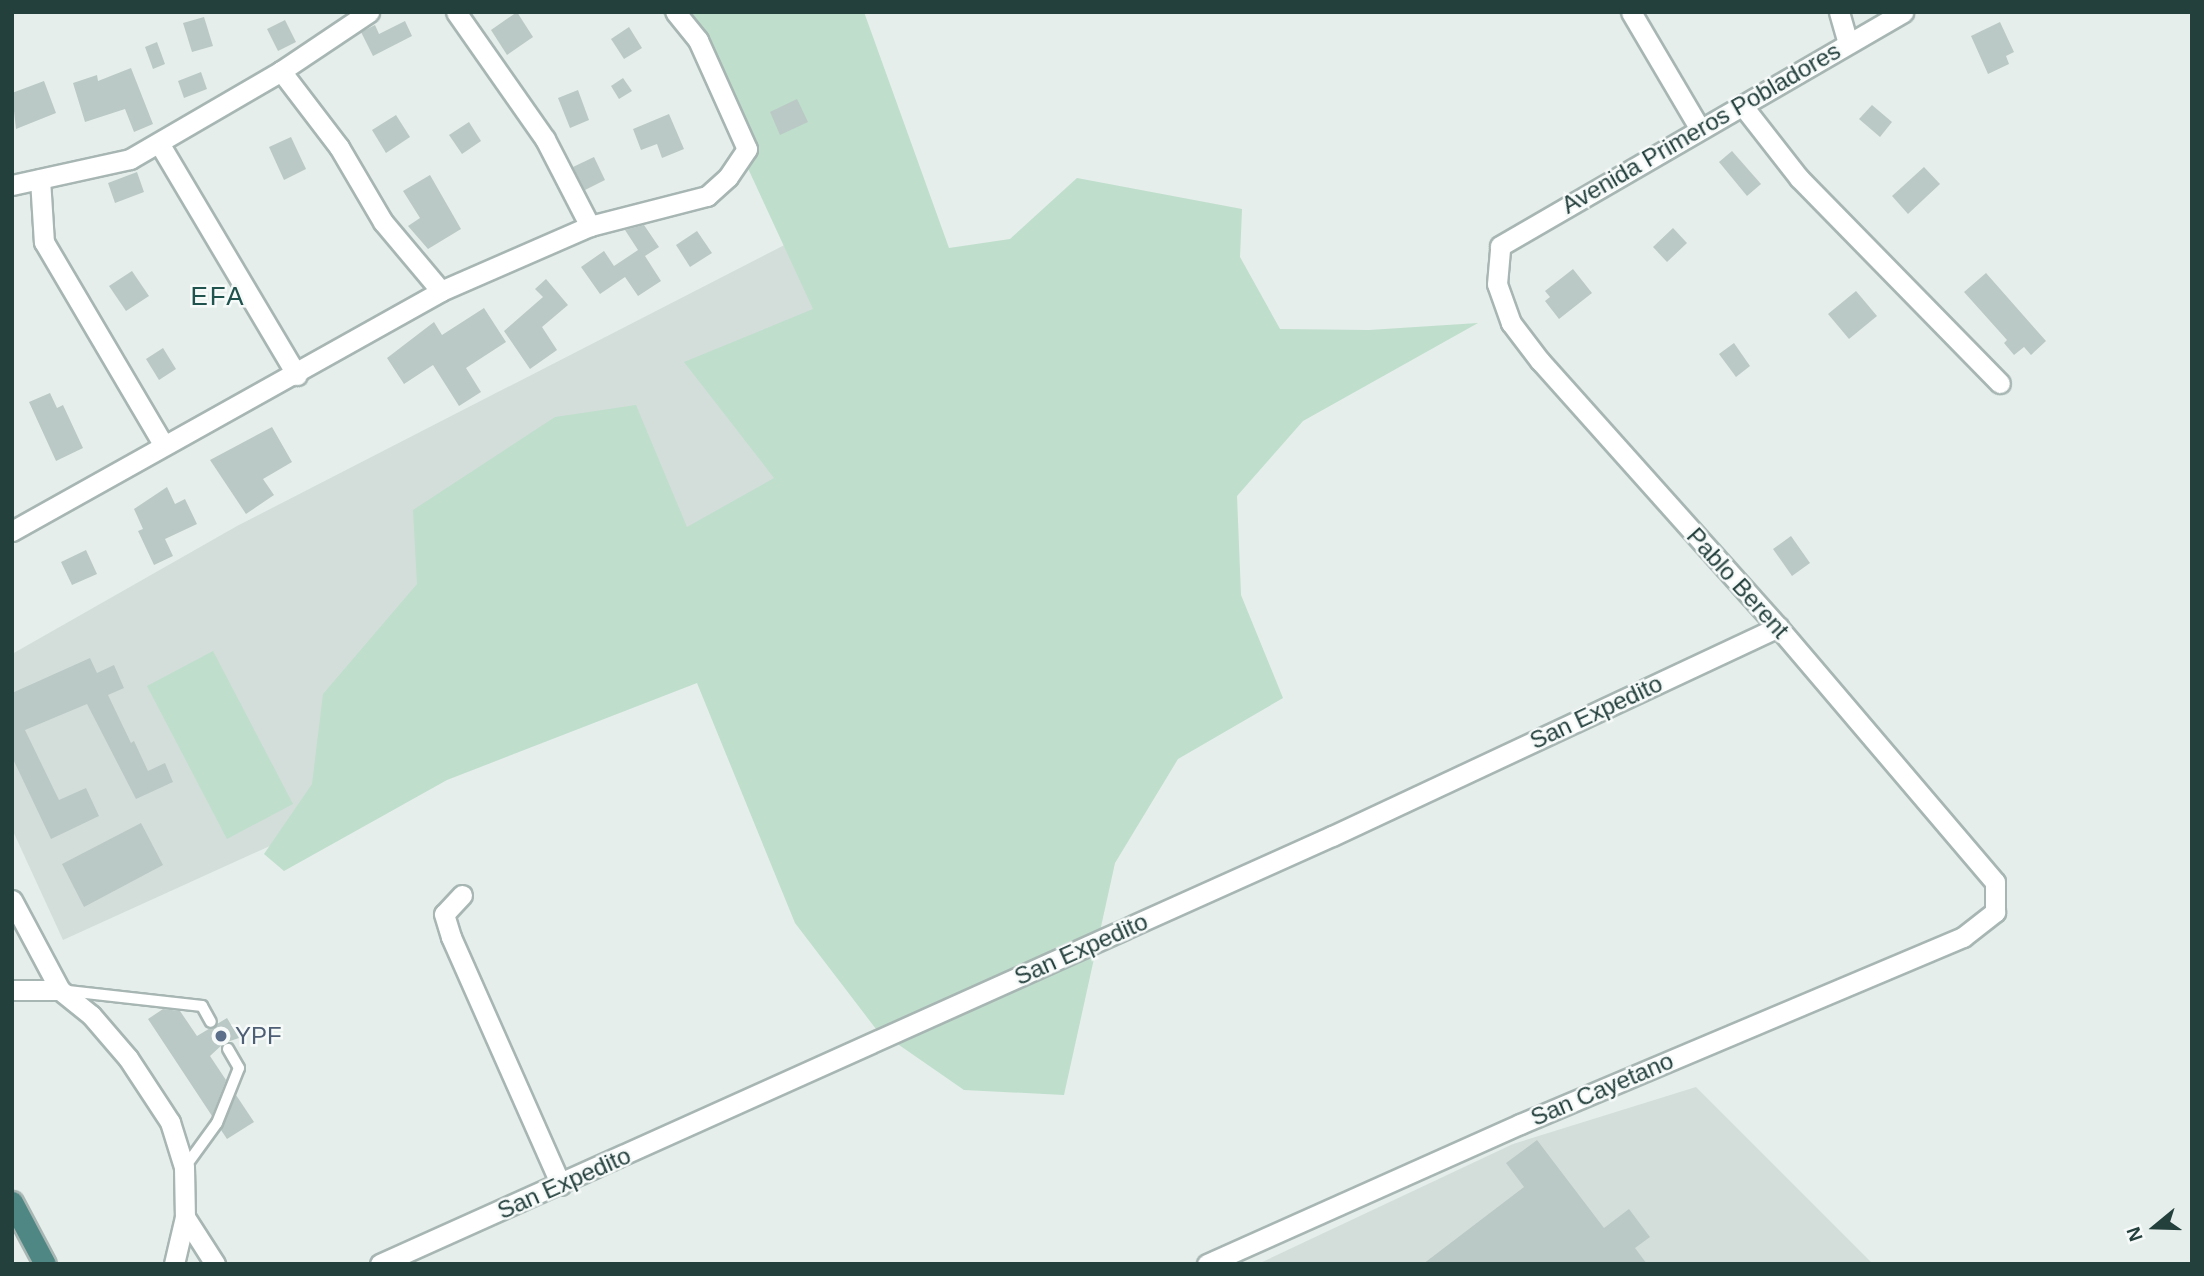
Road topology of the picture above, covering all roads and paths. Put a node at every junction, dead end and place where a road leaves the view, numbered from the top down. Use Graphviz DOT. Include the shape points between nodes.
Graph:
graph roads {
  1 [pos="369,12"];
  2 [pos="456,12"];
  3 [pos="675,12"];
  4 [pos="1631,12"];
  5 [pos="1839,12"];
  6 [pos="1903,12"];
  7 [pos="1848,43"];
  8 [pos="281,71"];
  9 [pos="1742,104"];
  10 [pos="1700,129"];
  11 [pos="159,143"];
  12 [pos="40,179"];
  13 [pos="12,184"];
  14 [pos="590,226"];
  15 [pos="1500,246"];
  16 [pos="441,292"];
  17 [pos="298,375"];
  18 [pos="2000,383"];
  19 [pos="163,444"];
  20 [pos="12,531"];
  21 [pos="1778,627"];
  22 [pos="462,895"];
  23 [pos="12,900"];
  24 [pos="1995,912"];
  25 [pos="12,990"];
  26 [pos="60,990"];
  27 [pos="211,1022"];
  28 [pos="228,1049"];
  29 [pos="184,1167"];
  30 [pos="561,1185"];
  31 [pos="12,1202"];
  32 [pos="185,1217"];
  33 [pos="45,1264"];
  34 [pos="174,1264"];
  35 [pos="215,1264"];
  36 [pos="380,1264"];
  37 [pos="1207,1264"];
  1 -- 8 [label="street"];
  2 -- 14 [label="street" via="545,139"];
  3 -- 14 [label="street" via="698,40 747,149 708,196"];
  4 -- 10 [label="street"];
  5 -- 7 [label="street"];
  6 -- 7 [label="street, Avenida Primeros Pobladores"];
  7 -- 9 [label="street, Avenida Primeros Pobladores"];
  8 -- 11 [label="street"];
  8 -- 16 [label="street" via="338,147 383,222"];
  9 -- 10 [label="street, Avenida Primeros Pobladores"];
  9 -- 18 [label="street" via="1799,178"];
  10 -- 15 [label="street, Avenida Primeros Pobladores"];
  11 -- 12 [label="street" via="130,159"];
  11 -- 17 [label="street"];
  12 -- 13 [label="street"];
  12 -- 19 [label="street" via="44,242"];
  14 -- 16 [label="street"];
  15 -- 21 [label="street, Pablo Berent" via="1497,284 1511,323 1539,361"];
  16 -- 17 [label="street"];
  17 -- 19 [label="street"];
  19 -- 20 [label="street"];
  21 -- 24 [label="street, Pablo Berent" via="1995,882"];
  21 -- 30 [label="street, San Expedito" via="1332,836"];
  22 -- 30 [label="street" via="444,914 451,937"];
  23 -- 26 [label="street"];
  24 -- 37 [label="street, San Cayetano" via="1963,937 1520,1124"];
  25 -- 26 [label="street"];
  26 -- 27 [label="lane" via="202,1006"];
  26 -- 29 [label="street" via="91,1015 128,1058 170,1122"];
  28 -- 29 [label="lane" via="239,1068 218,1123"];
  29 -- 32 [label="street"];
  30 -- 36 [label="street, San Expedito"];
  31 -- 33 [label="highway"];
  32 -- 34 [label="street"];
  32 -- 35 [label="street"];
}
